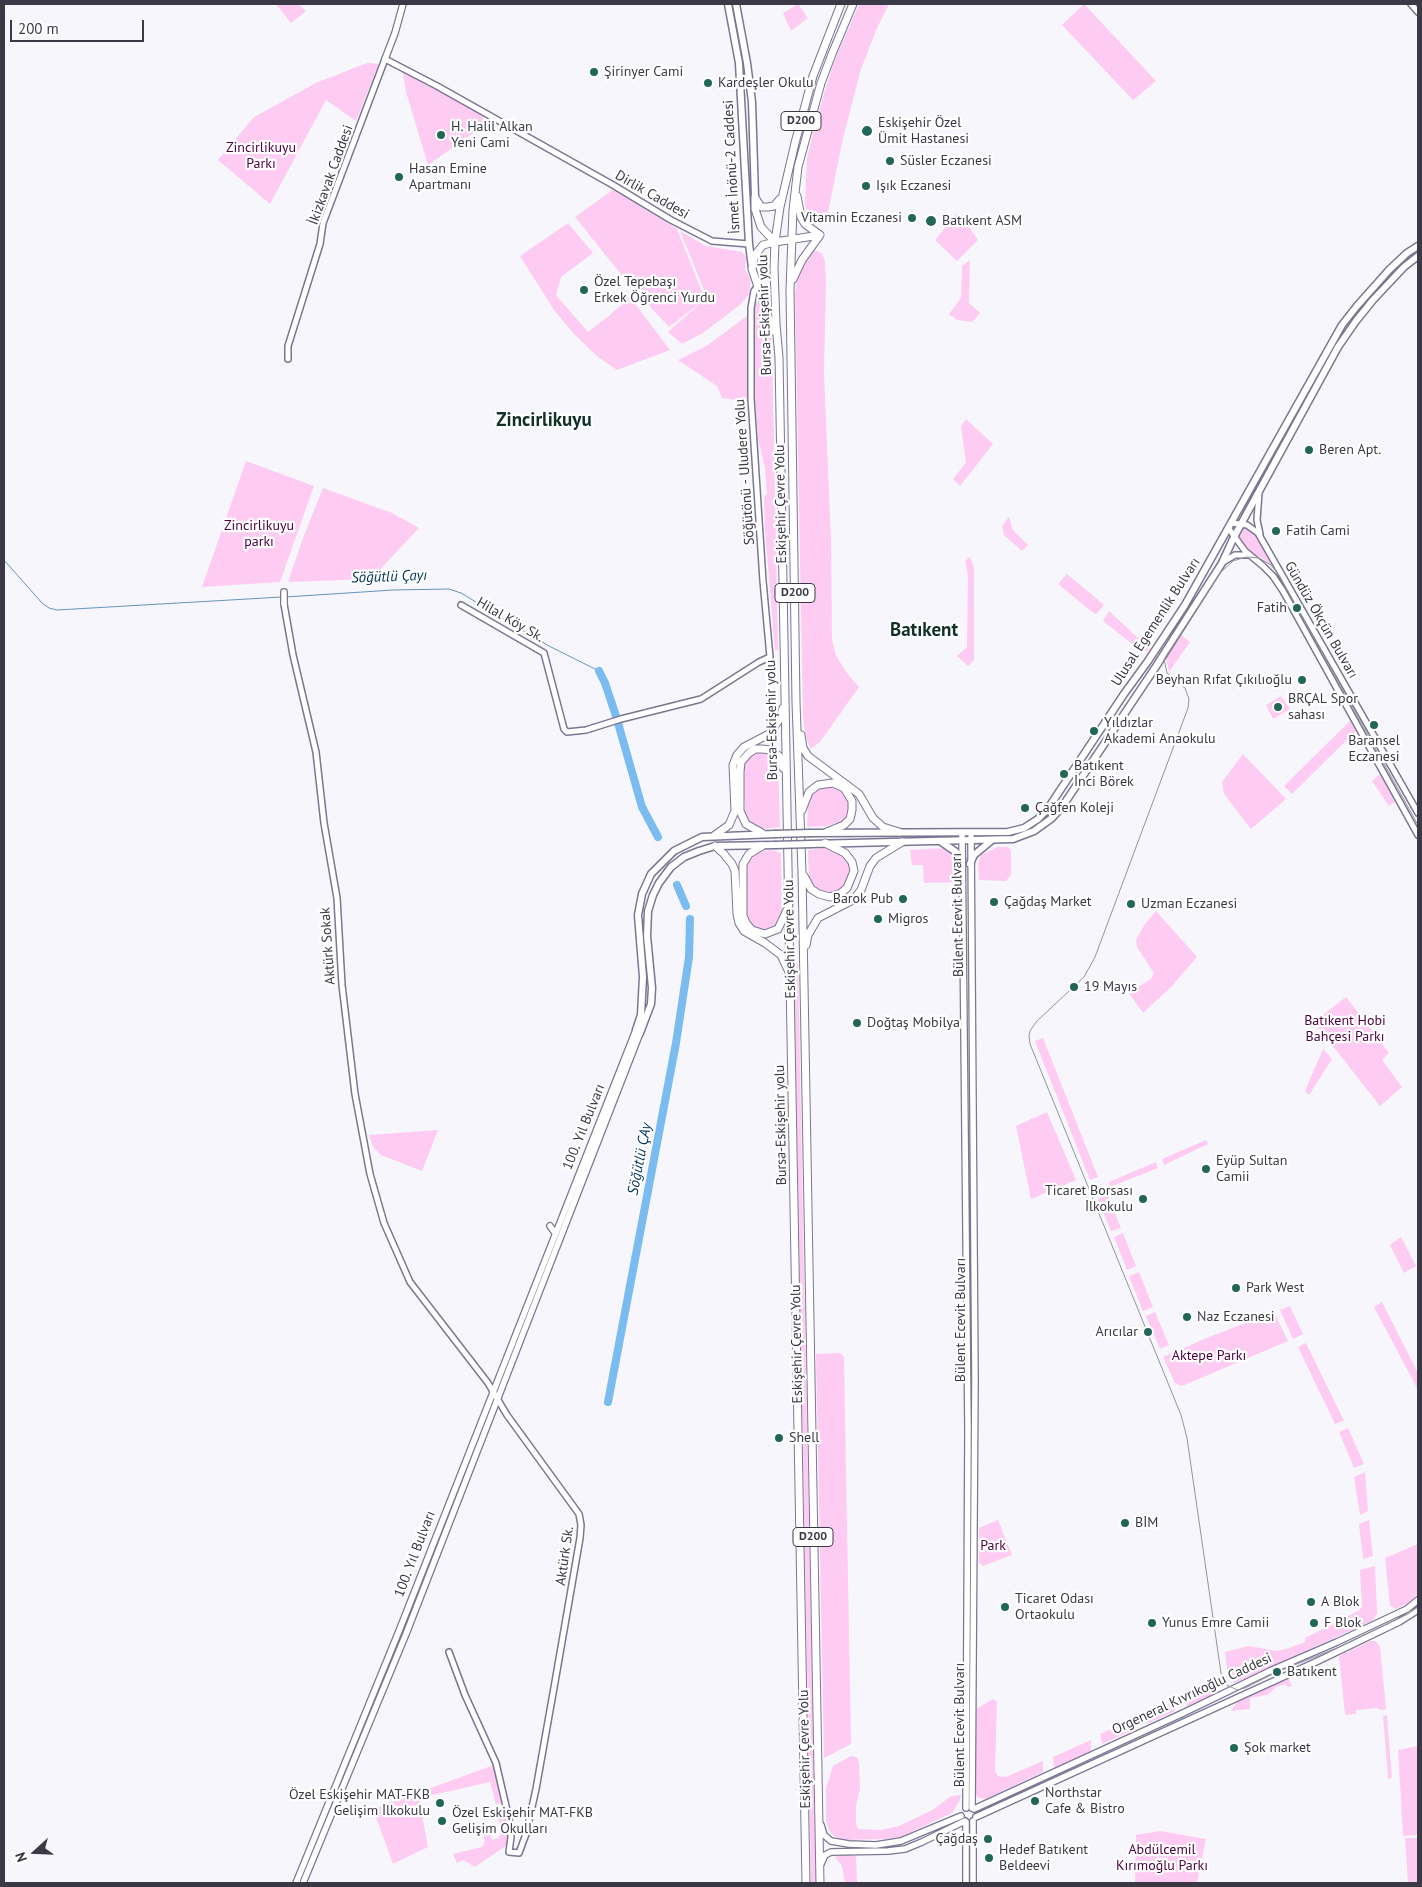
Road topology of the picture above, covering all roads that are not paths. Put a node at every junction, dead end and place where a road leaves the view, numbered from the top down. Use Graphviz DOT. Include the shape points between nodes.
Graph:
graph roads {
  1 [pos="403,4"];
  2 [pos="728,4"];
  3 [pos="736,4"];
  4 [pos="841,4"];
  5 [pos="853,4"];
  6 [pos="1410,4"];
  7 [pos="1418,12"];
  8 [pos="385,59"];
  9 [pos="797,176"];
  10 [pos="755,196"];
  11 [pos="782,197"];
  12 [pos="820,235"];
  13 [pos="792,239"];
  14 [pos="775,242"];
  15 [pos="748,244"];
  16 [pos="1418,246"];
  17 [pos="1418,256"];
  18 [pos="752,269"];
  19 [pos="757,287"];
  20 [pos="790,289"];
  21 [pos="779,358"];
  22 [pos="288,359"];
  23 [pos="1259,493"];
  24 [pos="1242,524"];
  25 [pos="1231,526"];
  26 [pos="1234,537"];
  27 [pos="1263,542"];
  28 [pos="1249,555"];
  29 [pos="1222,563"];
  30 [pos="284,592"];
  31 [pos="284,604"];
  32 [pos="461,605"];
  33 [pos="784,702"];
  34 [pos="796,702"];
  35 [pos="639,714"];
  36 [pos="786,782"];
  37 [pos="1418,813"];
  38 [pos="800,817"];
  39 [pos="827,832"];
  40 [pos="899,832"];
  41 [pos="971,832"];
  42 [pos="762,833"];
  43 [pos="715,835"];
  44 [pos="1418,835"];
  45 [pos="962,837"];
  46 [pos="970,840"];
  47 [pos="992,840"];
  48 [pos="940,841"];
  49 [pos="902,842"];
  50 [pos="825,844"];
  51 [pos="716,846"];
  52 [pos="762,846"];
  53 [pos="962,859"];
  54 [pos="970,864"];
  55 [pos="802,872"];
  56 [pos="789,899"];
  57 [pos="803,957"];
  58 [pos="790,975"];
  59 [pos="638,1032"];
  60 [pos="795,1197"];
  61 [pos="550,1226"];
  62 [pos="548,1234"];
  63 [pos="558,1235"];
  64 [pos="410,1282"];
  65 [pos="492,1393"];
  66 [pos="497,1400"];
  67 [pos="1418,1600"];
  68 [pos="1418,1610"];
  69 [pos="450,1652"];
  70 [pos="971,1808"];
  71 [pos="819,1816"];
  72 [pos="974,1819"];
  73 [pos="964,1820"];
  74 [pos="820,1869"];
  75 [pos="304,1873"];
  76 [pos="296,1883"];
  77 [pos="303,1883"];
  78 [pos="806,1883"];
  79 [pos="820,1883"];
  80 [pos="966,1883"];
  81 [pos="973,1883"];
  1 -- 8 [label="main road"];
  2 -- 15 [label="main road, İsmet İnönü-2 Caddesi" via="739,63"];
  3 -- 10 [label="main road, İsmet İnönü-2 Caddesi" via="752,102"];
  4 -- 11 [label="highway, D200" via="813,76"];
  5 -- 9 [label="highway, Eskişehir Çevre Yolu / D200" via="821,83"];
  6 -- 7 [label="street"];
  8 -- 15 [label="street, Dirlik Caddesi" via="410,70 712,241"];
  8 -- 22 [label="street, İkizkavak Caddesi" via="323,223 320,244 288,346"];
  9 -- 12 [label="highway" via="801,217"];
  9 -- 13 [label="highway, Eskişehir Çevre Yolu / D200"];
  10 -- 11 [label="highway" via="761,207 774,206"];
  10 -- 14 [label="highway" via="758,219"];
  11 -- 14 [label="highway, D200"];
  12 -- 13 [label="highway"];
  12 -- 20 [label="highway" via="802,260"];
  13 -- 14 [label="highway"];
  13 -- 20 [label="highway, Eskişehir Çevre Yolu / D200"];
  14 -- 18 [label="highway" via="759,249"];
  14 -- 21 [label="highway, Bursa-Eskişehir yolu / D200" via="774,296"];
  15 -- 18 [label="main road, İsmet İnönü-2 Caddesi"];
  16 -- 25 [label="main road, Ulusal Egemenlik Bulvarı" via="1389,270 1342,325"];
  17 -- 23 [label="main road, Ulusal Egemenlik Bulvarı" via="1373,300 1338,347"];
  18 -- 19 [label="highway"];
  19 -- 21 [label="highway"];
  19 -- 35 [label="street, Söğütönü - Uludere Yolu" via="750,308 751,398 770,657 702,699"];
  20 -- 34 [label="highway, Eskişehir Çevre Yolu / D200"];
  21 -- 33 [label="highway, Bursa-Eskişehir yolu / D200"];
  23 -- 24 [label="main road, Ulusal Egemenlik Bulvarı"];
  23 -- 27 [label="street" via="1257,520"];
  24 -- 25 [label="street"];
  24 -- 26 [label="main road, Ulusal Egemenlik Bulvarı"];
  24 -- 27 [label="street" via="1252,527"];
  25 -- 26 [label="street, Gündüz Ökçün Bulvarı"];
  25 -- 41 [label="main road, Ulusal Egemenlik Bulvarı" via="1185,605 1047,810 1024,828 1008,832"];
  26 -- 28 [label="street, Gündüz Ökçün Bulvarı"];
  26 -- 29 [label="main road, Ulusal Egemenlik Bulvarı"];
  27 -- 37 [label="street, Gündüz Ökçün Bulvarı"];
  28 -- 29 [label="street" via="1235,555"];
  28 -- 44 [label="street, Gündüz Ökçün Bulvarı" via="1273,576 1283,591"];
  29 -- 47 [label="main road, Ulusal Egemenlik Bulvarı" via="1062,807 1034,831 1013,839"];
  30 -- 31 [label="main road"];
  31 -- 64 [label="street, Aktürk Sokak" via="316,752 337,898 342,985 355,1094 370,1174 384,1223"];
  32 -- 35 [label="street, Hilal Köy Sk." via="544,652 567,732 586,730"];
  33 -- 36 [label="highway, Bursa-Eskişehir yolu / D200"];
  33 -- 43 [label="highway" via="774,727 737,755 733,766 735,811 729,825"];
  34 -- 38 [label="highway, Eskişehir Çevre Yolu / D200"];
  34 -- 40 [label="highway" via="803,748 808,756 860,794 882,828"];
  36 -- 42 [label="highway" via="779,756 770,750 756,750 741,762 740,811 746,824"];
  36 -- 56 [label="highway, Bursa-Eskişehir yolu / D200"];
  38 -- 39 [label="highway" via="806,797 813,788 828,782 839,785 850,797 850,819"];
  38 -- 55 [label="highway, Eskişehir Çevre Yolu / D200"];
  39 -- 40 [label="main road, Ulusal Egemenlik Bulvarı"];
  39 -- 42 [label="main road, Ulusal Egemenlik Bulvarı, bridge"];
  40 -- 45 [label="main road, Ulusal Egemenlik Bulvarı"];
  41 -- 45 [label="main road, Ulusal Egemenlik Bulvarı"];
  41 -- 46 [label="main road, Bülent Ecevit Bulvarı"];
  42 -- 43 [label="main road, Ulusal Egemenlik Bulvarı"];
  43 -- 59 [label="main road, Ulusal Egemenlik Bulvarı" via="702,837 674,851 651,874 642,894 638,915 643,996"];
  45 -- 46 [label="main road, Ulusal Egemenlik Bulvarı"];
  45 -- 48 [label="main road, Ulusal Egemenlik Bulvarı"];
  45 -- 53 [label="main road, Bülent Ecevit Bulvarı"];
  46 -- 47 [label="main road, Ulusal Egemenlik Bulvarı"];
  46 -- 54 [label="main road, Bülent Ecevit Bulvarı"];
  47 -- 54 [label="main road"];
  48 -- 49 [label="main road, Ulusal Egemenlik Bulvarı"];
  48 -- 53 [label="main road"];
  49 -- 50 [label="main road, Ulusal Egemenlik Bulvarı"];
  49 -- 57 [label="highway" via="876,858 853,900 818,918 808,935"];
  50 -- 52 [label="main road, Ulusal Egemenlik Bulvarı, bridge"];
  50 -- 55 [label="highway" via="845,852 852,862 854,871 847,888 830,897 819,894 811,889"];
  51 -- 52 [label="main road, Ulusal Egemenlik Bulvarı"];
  51 -- 58 [label="highway" via="735,871 739,923 744,931 781,956"];
  51 -- 59 [label="main road, Ulusal Egemenlik Bulvarı" via="684,857 671,867 653,895 647,925 651,1004"];
  52 -- 56 [label="highway" via="749,854 743,864 743,916 746,923 760,934 774,932 782,924"];
  53 -- 70 [label="main road, Bülent Ecevit Bulvarı"];
  54 -- 70 [label="main road, Bülent Ecevit Bulvarı" via="974,1379"];
  55 -- 57 [label="highway, Eskişehir Çevre Yolu / D200"];
  56 -- 58 [label="highway, Bursa-Eskişehir yolu / D200"];
  57 -- 71 [label="highway, Eskişehir Çevre Yolu / D200"];
  58 -- 60 [label="highway, Bursa-Eskişehir yolu / D200"];
  59 -- 63 [label="main road, 100. Yıl Bulvarı"];
  60 -- 78 [label="highway, Eskişehir Çevre Yolu / D200"];
  61 -- 63 [label="main road"];
  62 -- 63 [label="main road"];
  63 -- 65 [label="main road, 100. Yıl Bulvarı"];
  63 -- 66 [label="main road, 100. Yıl Bulvarı"];
  64 -- 65 [label="street, Aktürk Sk." via="488,1383"];
  65 -- 66 [label="street, Aktürk Sk."];
  65 -- 75 [label="main road, 100. Yıl Bulvarı"];
  66 -- 69 [label="street, Aktürk Sk." via="572,1502 580,1514 582,1525 536,1789 519,1853 509,1852 509,1818 496,1763 465,1695"];
  66 -- 75 [label="main road, 100. Yıl Bulvarı" via="403,1641"];
  67 -- 70 [label="main road, Orgeneral Kıvrıkoğlu Caddesi" via="1407,1609 1337,1642"];
  68 -- 72 [label="main road" via="1320,1660"];
  70 -- 72 [label="main road"];
  70 -- 73 [label="main road" via="963,1810"];
  71 -- 73 [label="main road" via="824,1835 849,1844 901,1841"];
  71 -- 74 [label="highway, Eskişehir Çevre Yolu / D200"];
  72 -- 73 [label="main road"];
  72 -- 81 [label="main road"];
  73 -- 74 [label="main road" via="905,1849 831,1852 825,1855"];
  73 -- 80 [label="main road"];
  74 -- 79 [label="highway, Eskişehir Çevre Yolu / D200"];
  75 -- 76 [label="main road, 100. Yıl Bulvarı"];
  75 -- 77 [label="main road, 100. Yıl Bulvarı"];
}
